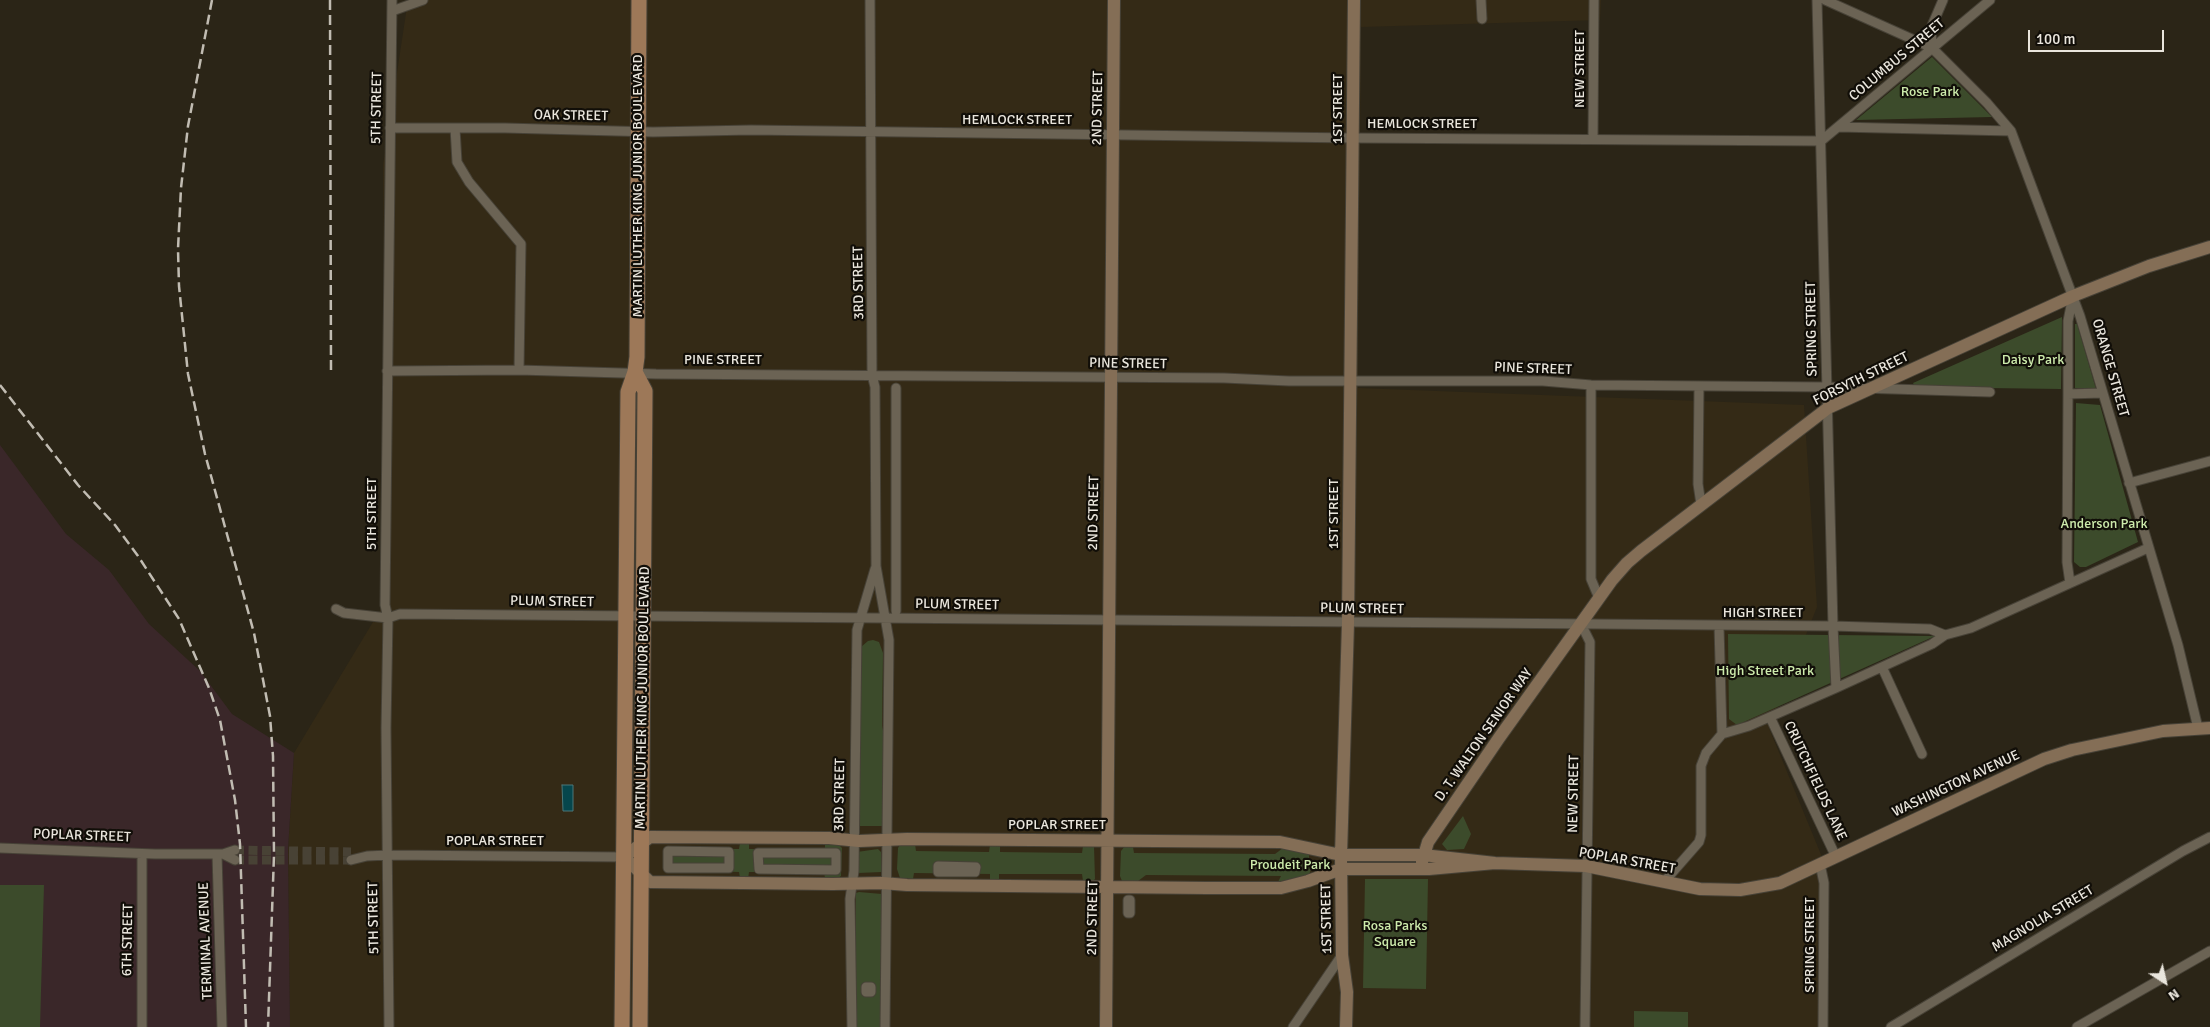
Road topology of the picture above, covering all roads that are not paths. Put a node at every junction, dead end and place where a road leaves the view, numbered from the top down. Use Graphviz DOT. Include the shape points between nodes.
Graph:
graph roads {
  1 [pos="392,0"];
  2 [pos="423,0"];
  3 [pos="639,0"];
  4 [pos="870,0"];
  5 [pos="1114,0"];
  6 [pos="1354,0"];
  7 [pos="1482,0"];
  8 [pos="1594,0"];
  9 [pos="1817,0"];
  10 [pos="1825,0"];
  11 [pos="1943,0"];
  12 [pos="1990,0"];
  13 [pos="392,11"];
  14 [pos="1482,19"];
  15 [pos="1932,48"];
  16 [pos="1838,126"];
  17 [pos="390,128"];
  18 [pos="454,128"];
  19 [pos="638,131"];
  20 [pos="2011,131"];
  21 [pos="872,132"];
  22 [pos="1112,134"];
  23 [pos="1353,138"];
  24 [pos="1593,139"];
  25 [pos="1822,141"];
  26 [pos="2210,247"];
  27 [pos="2073,296"];
  28 [pos="519,370"];
  29 [pos="387,371"];
  30 [pos="635,372"];
  31 [pos="872,375"];
  32 [pos="1110,378"];
  33 [pos="1350,380"];
  34 [pos="1591,385"];
  35 [pos="1699,386"];
  36 [pos="1827,387"];
  37 [pos="896,388"];
  38 [pos="1868,389"];
  39 [pos="1990,392"];
  40 [pos="2102,393"];
  41 [pos="2068,394"];
  42 [pos="1828,408"];
  43 [pos="2210,461"];
  44 [pos="2129,483"];
  45 [pos="1701,504"];
  46 [pos="2148,548"];
  47 [pos="876,566"];
  48 [pos="2070,583"];
  49 [pos="1599,598"];
  50 [pos="336,609"];
  51 [pos="896,611"];
  52 [pos="644,616"];
  53 [pos="624,617"];
  54 [pos="388,618"];
  55 [pos="860,618"];
  56 [pos="886,618"];
  57 [pos="1108,621"];
  58 [pos="1348,622"];
  59 [pos="1581,624"];
  60 [pos="1719,626"];
  61 [pos="1833,626"];
  62 [pos="1945,635"];
  63 [pos="1882,668"];
  64 [pos="1836,688"];
  65 [pos="1770,716"];
  66 [pos="2204,728"];
  67 [pos="1722,734"];
  68 [pos="1922,754"];
  69 [pos="2210,837"];
  70 [pos="886,840"];
  71 [pos="1108,840"];
  72 [pos="853,841"];
  73 [pos="641,843"];
  74 [pos="0,848"];
  75 [pos="729,852"];
  76 [pos="142,854"];
  77 [pos="220,854"];
  78 [pos="235,855"];
  79 [pos="388,855"];
  80 [pos="1341,855"];
  81 [pos="1423,855"];
  82 [pos="351,856"];
  83 [pos="624,857"];
  84 [pos="1836,858"];
  85 [pos="1495,863"];
  86 [pos="1820,864"];
  87 [pos="1586,866"];
  88 [pos="759,869"];
  89 [pos="1341,869"];
  90 [pos="1421,869"];
  91 [pos="641,875"];
  92 [pos="1664,882"];
  93 [pos="852,883"];
  94 [pos="887,883"];
  95 [pos="1108,886"];
  96 [pos="623,888"];
  97 [pos="1723,889"];
  98 [pos="2210,951"];
  99 [pos="1342,956"];
  100 [pos="142,1027"];
  101 [pos="222,1027"];
  102 [pos="389,1027"];
  103 [pos="622,1027"];
  104 [pos="640,1027"];
  105 [pos="852,1027"];
  106 [pos="885,1027"];
  107 [pos="1106,1027"];
  108 [pos="1294,1027"];
  109 [pos="1346,1027"];
  110 [pos="1585,1027"];
  111 [pos="1823,1027"];
  112 [pos="1891,1027"];
  113 [pos="2077,1027"];
  1 -- 13 [label="street, 5TH STREET"];
  2 -- 13 [label="street"];
  3 -- 19 [label="main road, MARTIN LUTHER KING JUNIOR BOULEVARD"];
  4 -- 21 [label="street, 3RD STREET"];
  5 -- 22 [label="street, 2ND STREET"];
  6 -- 23 [label="street, 1ST STREET"];
  7 -- 14 [label="street"];
  8 -- 24 [label="street, NEW STREET"];
  9 -- 25 [label="street, SPRING STREET"];
  10 -- 15 [label="street"];
  11 -- 15 [label="street" via="1931,28"];
  12 -- 15 [label="street, COLUMBUS STREET"];
  13 -- 17 [label="street, 5TH STREET"];
  15 -- 16 [label="street, COLUMBUS STREET"];
  15 -- 20 [label="street, ORANGE STREET"];
  16 -- 20 [label="street"];
  16 -- 25 [label="street, COLUMBUS STREET"];
  17 -- 18 [label="street, OAK STREET"];
  17 -- 29 [label="street, 5TH STREET"];
  18 -- 19 [label="street, OAK STREET"];
  18 -- 28 [label="street" via="457,162 469,182 522,244"];
  19 -- 21 [label="street, OAK STREET"];
  19 -- 30 [label="main road, MARTIN LUTHER KING JUNIOR BOULEVARD"];
  20 -- 27 [label="street, ORANGE STREET"];
  21 -- 22 [label="street, HEMLOCK STREET"];
  21 -- 31 [label="street, 3RD STREET"];
  22 -- 23 [label="street, HEMLOCK STREET"];
  22 -- 32 [label="street, 2ND STREET"];
  23 -- 24 [label="street, HEMLOCK STREET"];
  23 -- 33 [label="street, 1ST STREET"];
  24 -- 25 [label="street, HEMLOCK STREET"];
  25 -- 36 [label="street, SPRING STREET"];
  26 -- 27 [label="street, FORSYTH STREET" via="2149,266"];
  27 -- 38 [label="street, FORSYTH STREET"];
  27 -- 40 [label="street, ORANGE STREET"];
  27 -- 41 [label="street" via="2068,321"];
  28 -- 29 [label="street, PINE STREET"];
  28 -- 30 [label="street, PINE STREET"];
  29 -- 54 [label="street, 5TH STREET" via="385,605"];
  30 -- 31 [label="street, PINE STREET"];
  30 -- 52 [label="main road, MARTIN LUTHER KING JUNIOR BOULEVARD" via="645,391"];
  30 -- 53 [label="main road, MARTIN LUTHER KING JUNIOR BOULEVARD" via="628,392"];
  31 -- 32 [label="street, PINE STREET"];
  31 -- 47 [label="street, 3RD STREET" via="875,387"];
  32 -- 33 [label="street, PINE STREET"];
  32 -- 57 [label="street, 2ND STREET"];
  33 -- 34 [label="street, PINE STREET" via="1543,381"];
  33 -- 58 [label="street, 1ST STREET"];
  34 -- 35 [label="street, PINE STREET"];
  34 -- 49 [label="street" via="1591,579"];
  35 -- 36 [label="street, PINE STREET"];
  35 -- 45 [label="street" via="1698,484"];
  36 -- 38 [label="street, PINE STREET"];
  36 -- 42 [label="street, SPRING STREET"];
  37 -- 51 [label="street"];
  38 -- 39 [label="street"];
  38 -- 42 [label="street, FORSYTH STREET"];
  40 -- 41 [label="street"];
  40 -- 44 [label="street, ORANGE STREET"];
  41 -- 48 [label="street" via="2067,562"];
  42 -- 45 [label="street, FORSYTH STREET"];
  42 -- 61 [label="street, SPRING STREET"];
  43 -- 44 [label="street"];
  44 -- 46 [label="street, ORANGE STREET"];
  45 -- 49 [label="street, FORSYTH STREET" via="1626,563"];
  46 -- 48 [label="street, HIGH STREET"];
  46 -- 66 [label="street, ORANGE STREET"];
  47 -- 55 [label="street, 3RD STREET"];
  47 -- 56 [label="street, 3RD STREET"];
  48 -- 62 [label="street, HIGH STREET" via="1971,628"];
  49 -- 59 [label="street, FORSYTH STREET"];
  50 -- 54 [label="street, PLUM STREET" via="344,613"];
  52 -- 53 [label="street, PLUM STREET"];
  52 -- 55 [label="street, PLUM STREET"];
  52 -- 73 [label="main road, MARTIN LUTHER KING JUNIOR BOULEVARD"];
  53 -- 54 [label="street, PLUM STREET" via="400,614"];
  53 -- 83 [label="main road, MARTIN LUTHER KING JUNIOR BOULEVARD"];
  54 -- 79 [label="street, 5TH STREET"];
  55 -- 56 [label="street, PLUM STREET"];
  55 -- 72 [label="street, 3RD STREET" via="857,630"];
  56 -- 57 [label="street, PLUM STREET"];
  56 -- 70 [label="street, 3RD STREET" via="889,640"];
  57 -- 58 [label="street, PLUM STREET"];
  57 -- 71 [label="street, 2ND STREET"];
  58 -- 59 [label="street, PLUM STREET"];
  58 -- 80 [label="street, 1ST STREET"];
  59 -- 60 [label="street, HIGH STREET"];
  59 -- 81 [label="street, D. T. WALTON SENIOR WAY" via="1453,805"];
  59 -- 87 [label="street, NEW STREET" via="1590,642"];
  60 -- 61 [label="street, HIGH STREET"];
  60 -- 67 [label="street"];
  61 -- 62 [label="street, HIGH STREET" via="1930,629"];
  61 -- 64 [label="street, SPRING STREET"];
  62 -- 63 [label="street, HIGH STREET"];
  63 -- 64 [label="street, HIGH STREET"];
  63 -- 68 [label="street"];
  64 -- 65 [label="street, HIGH STREET"];
  65 -- 67 [label="street, HIGH STREET"];
  65 -- 84 [label="street, CRUTCHFIELDS LANE"];
  66 -- 84 [label="street, WASHINGTON AVENUE" via="2164,731 2044,759"];
  67 -- 92 [label="street" via="1706,752 1701,766 1702,824 1699,842"];
  69 -- 112 [label="street, MAGNOLIA STREET"];
  70 -- 71 [label="street, POPLAR STREET"];
  70 -- 72 [label="street, POPLAR STREET"];
  70 -- 94 [label="street, 3RD STREET"];
  71 -- 80 [label="street, POPLAR STREET" via="1280,842"];
  71 -- 95 [label="street, 2ND STREET"];
  72 -- 73 [label="street, POPLAR STREET" via="829,838 650,837"];
  72 -- 93 [label="street, 3RD STREET"];
  73 -- 83 [label="street, POPLAR STREET"];
  73 -- 91 [label="main road, MARTIN LUTHER KING JUNIOR BOULEVARD"];
  74 -- 76 [label="street, POPLAR STREET"];
  75 -- 75 [label="street" via="729,868 668,868 668,851"];
  76 -- 77 [label="street, POPLAR STREET"];
  76 -- 100 [label="street, 6TH STREET"];
  77 -- 78 [label="street, POPLAR STREET"];
  77 -- 101 [label="street, TERMINAL AVENUE"];
  79 -- 82 [label="street, POPLAR STREET"];
  79 -- 83 [label="street, POPLAR STREET"];
  79 -- 102 [label="street, 5TH STREET"];
  80 -- 81 [label="street, POPLAR STREET"];
  80 -- 89 [label="street, 1ST STREET"];
  81 -- 85 [label="street, POPLAR STREET"];
  81 -- 90 [label="street, D. T. WALTON SENIOR WAY"];
  83 -- 91 [label="street, POPLAR STREET"];
  83 -- 96 [label="main road, MARTIN LUTHER KING JUNIOR BOULEVARD"];
  84 -- 86 [label="street, WASHINGTON AVENUE"];
  85 -- 87 [label="street, POPLAR STREET"];
  85 -- 90 [label="street, POPLAR STREET"];
  86 -- 97 [label="street, WASHINGTON AVENUE" via="1780,883 1740,890"];
  86 -- 111 [label="street, SPRING STREET" via="1824,883"];
  87 -- 92 [label="street, POPLAR STREET"];
  87 -- 110 [label="street, NEW STREET"];
  88 -- 88 [label="street" via="836,870 836,853 758,852"];
  89 -- 90 [label="street, POPLAR STREET"];
  89 -- 95 [label="street, POPLAR STREET" via="1281,888"];
  89 -- 99 [label="street, 1ST STREET"];
  91 -- 93 [label="street, POPLAR STREET" via="650,882"];
  91 -- 96 [label="street"];
  91 -- 104 [label="main road, MARTIN LUTHER KING JUNIOR BOULEVARD"];
  92 -- 97 [label="street, POPLAR STREET" via="1700,889"];
  93 -- 94 [label="street, POPLAR STREET"];
  93 -- 105 [label="street, 3RD STREET"];
  94 -- 95 [label="street, POPLAR STREET"];
  94 -- 106 [label="street, 3RD STREET"];
  95 -- 107 [label="street, 2ND STREET"];
  96 -- 103 [label="main road, MARTIN LUTHER KING JUNIOR BOULEVARD"];
  98 -- 113 [label="street"];
  99 -- 108 [label="street"];
  99 -- 109 [label="street, 1ST STREET" via="1347,992"];
}
